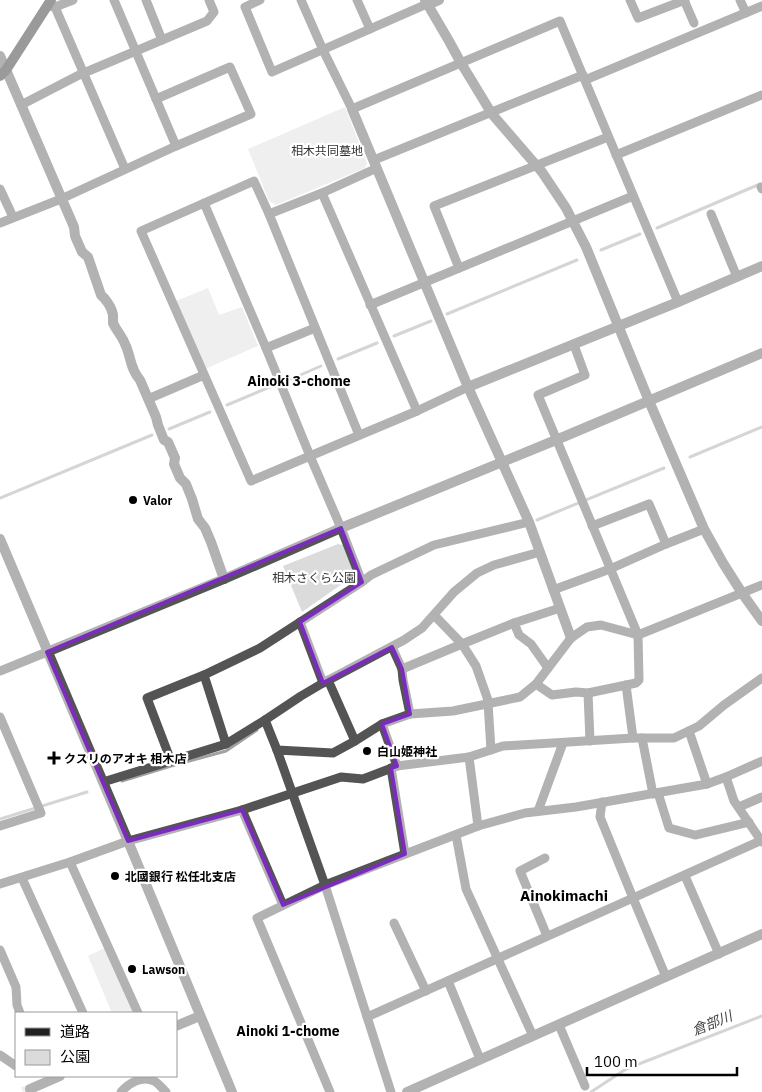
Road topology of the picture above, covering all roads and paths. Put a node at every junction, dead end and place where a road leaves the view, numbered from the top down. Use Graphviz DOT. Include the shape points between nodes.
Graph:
graph roads {
  1 [pos="73,0"];
  2 [pos="114,0"];
  3 [pos="146,0"];
  4 [pos="209,0"];
  5 [pos="260,0"];
  6 [pos="301,0"];
  7 [pos="357,0"];
  8 [pos="439,0"];
  9 [pos="630,0"];
  10 [pos="684,0"];
  11 [pos="740,0"];
  12 [pos="426,3"];
  13 [pos="51,4"];
  14 [pos="762,6"];
  15 [pos="746,13"];
  16 [pos="694,23"];
  17 [pos="370,29"];
  18 [pos="162,40"];
  19 [pos="323,50"];
  20 [pos="136,51"];
  21 [pos="0,56"];
  22 [pos="461,63"];
  23 [pos="3,73"];
  24 [pos="84,73"];
  25 [pos="584,78"];
  26 [pos="762,95"];
  27 [pos="156,98"];
  28 [pos="22,105"];
  29 [pos="352,109"];
  30 [pos="491,113"];
  31 [pos="608,136"];
  32 [pos="176,146"];
  33 [pos="616,155"];
  34 [pos="375,164"];
  35 [pos="536,166"];
  36 [pos="125,169"];
  37 [pos="0,189"];
  38 [pos="322,192"];
  39 [pos="634,196"];
  40 [pos="61,198"];
  41 [pos="204,203"];
  42 [pos="269,214"];
  43 [pos="711,214"];
  44 [pos="13,217"];
  45 [pos="573,221"];
  46 [pos="0,223"];
  47 [pos="762,266"];
  48 [pos="459,268"];
  49 [pos="736,277"];
  50 [pos="425,283"];
  51 [pos="678,302"];
  52 [pos="370,305"];
  53 [pos="618,326"];
  54 [pos="315,328"];
  55 [pos="574,345"];
  56 [pos="266,348"];
  57 [pos="762,353"];
  58 [pos="204,375"];
  59 [pos="468,387"];
  60 [pos="148,399"];
  61 [pos="649,401"];
  62 [pos="416,411"];
  63 [pos="359,435"];
  64 [pos="556,440"];
  65 [pos="310,456"];
  66 [pos="502,462"];
  67 [pos="529,522"];
  68 [pos="592,526"];
  69 [pos="342,528"];
  70 [pos="704,529"];
  71 [pos="0,539"];
  72 [pos="666,544"];
  73 [pos="540,552"];
  74 [pos="610,569"];
  75 [pos="224,579"];
  76 [pos="362,582"];
  77 [pos="762,585"];
  78 [pos="553,590"];
  79 [pos="742,593"];
  80 [pos="560,608"];
  81 [pos="434,615"];
  82 [pos="762,621"];
  83 [pos="300,622"];
  84 [pos="514,623"];
  85 [pos="638,636"];
  86 [pos="571,638"];
  87 [pos="462,644"];
  88 [pos="392,647"];
  89 [pos="47,652"];
  90 [pos="548,668"];
  91 [pos="402,669"];
  92 [pos="0,672"];
  93 [pos="204,675"];
  94 [pos="762,678"];
  95 [pos="326,682"];
  96 [pos="536,684"];
  97 [pos="626,685"];
  98 [pos="588,694"];
  99 [pos="489,703"];
  100 [pos="410,714"];
  101 [pos="0,717"];
  102 [pos="265,720"];
  103 [pos="382,724"];
  104 [pos="689,731"];
  105 [pos="4,735"];
  106 [pos="638,738"];
  107 [pos="355,741"];
  108 [pos="590,741"];
  109 [pos="563,743"];
  110 [pos="226,744"];
  111 [pos="277,750"];
  112 [pos="491,750"];
  113 [pos="469,757"];
  114 [pos="171,761"];
  115 [pos="762,761"];
  116 [pos="394,767"];
  117 [pos="726,777"];
  118 [pos="103,782"];
  119 [pos="707,784"];
  120 [pos="656,793"];
  121 [pos="292,794"];
  122 [pos="762,797"];
  123 [pos="602,802"];
  124 [pos="738,807"];
  125 [pos="242,810"];
  126 [pos="538,811"];
  127 [pos="749,822"];
  128 [pos="0,826"];
  129 [pos="478,826"];
  130 [pos="456,835"];
  131 [pos="128,841"];
  132 [pos="762,841"];
  133 [pos="405,854"];
  134 [pos="545,858"];
  135 [pos="70,862"];
  136 [pos="685,876"];
  137 [pos="22,878"];
  138 [pos="0,884"];
  139 [pos="325,885"];
  140 [pos="633,898"];
  141 [pos="283,905"];
  142 [pos="394,923"];
  143 [pos="762,934"];
  144 [pos="546,936"];
  145 [pos="0,950"];
  146 [pos="719,954"];
  147 [pos="498,959"];
  148 [pos="666,977"];
  149 [pos="448,981"];
  150 [pos="426,991"];
  151 [pos="20,1012"];
  152 [pos="83,1012"];
  153 [pos="138,1012"];
  154 [pos="200,1016"];
  155 [pos="367,1017"];
  156 [pos="178,1025"];
  157 [pos="559,1025"];
  158 [pos="533,1036"];
  159 [pos="0,1054"];
  160 [pos="480,1059"];
  161 [pos="15,1065"];
  162 [pos="58,1077"];
  163 [pos="585,1086"];
  164 [pos="30,1089"];
  165 [pos="121,1092"];
  166 [pos="166,1092"];
  167 [pos="232,1092"];
  168 [pos="330,1092"];
  169 [pos="391,1092"];
  170 [pos="407,1092"];
  1 -- 13 [label="street"];
  2 -- 20 [label="street"];
  3 -- 18 [label="street"];
  4 -- 18 [label="street" via="214,12 207,21"];
  5 -- 19 [label="street" via="245,7 272,72"];
  6 -- 19 [label="street"];
  7 -- 17 [label="street"];
  8 -- 12 [label="street"];
  9 -- 10 [label="street" via="638,18"];
  10 -- 16 [label="street"];
  11 -- 15 [label="street"];
  12 -- 17 [label="street"];
  12 -- 22 [label="street"];
  13 -- 23 [label="main road"];
  13 -- 24 [label="street"];
  14 -- 15 [label="street"];
  15 -- 25 [label="street"];
  17 -- 19 [label="street"];
  18 -- 20 [label="street"];
  19 -- 29 [label="street"];
  20 -- 24 [label="street"];
  20 -- 27 [label="street"];
  21 -- 23 [label="street"];
  22 -- 25 [label="street" via="560,21"];
  22 -- 29 [label="street"];
  22 -- 30 [label="street"];
  23 -- 28 [label="street"];
  24 -- 28 [label="street"];
  24 -- 36 [label="street"];
  25 -- 30 [label="street"];
  25 -- 31 [label="street"];
  26 -- 33 [label="street"];
  27 -- 32 [label="street"];
  27 -- 32 [label="street" via="230,67 238,84 250,114"];
  28 -- 40 [label="street"];
  29 -- 34 [label="street"];
  30 -- 34 [label="street"];
  30 -- 35 [label="street"];
  31 -- 33 [label="street"];
  31 -- 35 [label="street"];
  32 -- 36 [label="street"];
  33 -- 39 [label="street"];
  34 -- 38 [label="street"];
  34 -- 50 [label="street"];
  35 -- 45 [label="street"];
  35 -- 48 [label="street" via="434,206"];
  36 -- 40 [label="street"];
  37 -- 44 [label="street"];
  38 -- 42 [label="street"];
  38 -- 52 [label="street"];
  39 -- 45 [label="street"];
  39 -- 51 [label="street"];
  40 -- 44 [label="street"];
  40 -- 60 [label="street"];
  41 -- 42 [label="street" via="254,181"];
  41 -- 56 [label="street"];
  41 -- 58 [label="street" via="141,231"];
  42 -- 54 [label="street"];
  43 -- 49 [label="street"];
  44 -- 46 [label="street"];
  45 -- 48 [label="street"];
  45 -- 53 [label="street"];
  47 -- 49 [label="street"];
  48 -- 50 [label="street"];
  49 -- 51 [label="street"];
  50 -- 52 [label="street"];
  50 -- 59 [label="street"];
  51 -- 53 [label="street"];
  52 -- 62 [label="street"];
  53 -- 55 [label="street"];
  53 -- 61 [label="street"];
  54 -- 56 [label="street"];
  54 -- 63 [label="street"];
  55 -- 59 [label="street"];
  55 -- 64 [label="street" via="585,374 538,395"];
  56 -- 65 [label="street"];
  57 -- 61 [label="street"];
  58 -- 60 [label="street"];
  58 -- 65 [label="street" via="251,481"];
  59 -- 62 [label="street"];
  59 -- 66 [label="street"];
  60 -- 75 [label="street"];
  61 -- 64 [label="street"];
  61 -- 70 [label="street"];
  62 -- 63 [label="street"];
  63 -- 65 [label="street"];
  64 -- 66 [label="street"];
  64 -- 68 [label="street"];
  65 -- 69 [label="street"];
  66 -- 67 [label="street"];
  66 -- 69 [label="street"];
  67 -- 73 [label="street"];
  67 -- 76 [label="street" via="434,545"];
  68 -- 72 [label="street" via="649,504"];
  68 -- 74 [label="street"];
  69 -- 75 [label="street"];
  69 -- 76 [label="street"];
  70 -- 72 [label="street"];
  70 -- 79 [label="street"];
  71 -- 89 [label="street"];
  72 -- 74 [label="street"];
  73 -- 78 [label="street"];
  73 -- 81 [label="street" via="494,565 477,574 454,592"];
  74 -- 78 [label="street"];
  74 -- 85 [label="street"];
  75 -- 89 [label="street"];
  76 -- 83 [label="street"];
  77 -- 79 [label="street"];
  78 -- 80 [label="street"];
  79 -- 82 [label="street"];
  79 -- 85 [label="street"];
  80 -- 84 [label="street"];
  80 -- 86 [label="street"];
  81 -- 87 [label="street"];
  81 -- 88 [label="street" via="422,628"];
  83 -- 93 [label="street" via="260,648"];
  83 -- 95 [label="street"];
  84 -- 87 [label="street"];
  84 -- 90 [label="street" via="519,635 531,644"];
  85 -- 86 [label="street" via="601,625"];
  85 -- 97 [label="street" via="640,680"];
  86 -- 90 [label="street"];
  87 -- 91 [label="street"];
  87 -- 99 [label="street" via="476,666"];
  88 -- 91 [label="street"];
  88 -- 95 [label="street"];
  89 -- 92 [label="street"];
  89 -- 118 [label="street"];
  90 -- 96 [label="street"];
  91 -- 100 [label="street"];
  93 -- 110 [label="street"];
  93 -- 114 [label="street" via="147,698"];
  94 -- 104 [label="street"];
  95 -- 102 [label="street"];
  95 -- 107 [label="street"];
  96 -- 98 [label="street" via="552,695"];
  96 -- 99 [label="street" via="520,696"];
  97 -- 98 [label="street"];
  97 -- 106 [label="street"];
  98 -- 108 [label="street"];
  99 -- 100 [label="street" via="453,711"];
  99 -- 112 [label="street"];
  100 -- 103 [label="street"];
  101 -- 105 [label="street"];
  102 -- 110 [label="street"];
  102 -- 111 [label="street"];
  103 -- 107 [label="street"];
  103 -- 116 [label="street"];
  104 -- 106 [label="street" via="674,738"];
  104 -- 119 [label="street"];
  105 -- 128 [label="street" via="41,814"];
  106 -- 108 [label="street"];
  106 -- 120 [label="street"];
  107 -- 111 [label="street" via="333,753"];
  108 -- 109 [label="street"];
  109 -- 112 [label="street" via="503,746"];
  109 -- 126 [label="street"];
  110 -- 114 [label="street"];
  111 -- 121 [label="street"];
  112 -- 113 [label="street"];
  113 -- 116 [label="street"];
  113 -- 129 [label="street"];
  114 -- 118 [label="street"];
  115 -- 117 [label="street"];
  116 -- 121 [label="street" via="363,779 341,777"];
  116 -- 133 [label="street"];
  117 -- 119 [label="street"];
  117 -- 124 [label="street"];
  118 -- 131 [label="street"];
  119 -- 120 [label="street"];
  120 -- 123 [label="street"];
  120 -- 127 [label="street" via="669,828 696,835"];
  121 -- 125 [label="street"];
  121 -- 139 [label="street"];
  122 -- 124 [label="street"];
  123 -- 126 [label="street"];
  123 -- 140 [label="street" via="600,817"];
  124 -- 127 [label="street"];
  125 -- 131 [label="street"];
  125 -- 141 [label="street"];
  126 -- 129 [label="street"];
  127 -- 132 [label="street"];
  129 -- 130 [label="street"];
  130 -- 133 [label="street"];
  130 -- 147 [label="street" via="466,889"];
  131 -- 135 [label="street"];
  131 -- 154 [label="street"];
  132 -- 136 [label="street"];
  133 -- 139 [label="street"];
  134 -- 144 [label="street" via="520,871"];
  135 -- 137 [label="street"];
  135 -- 153 [label="street"];
  136 -- 140 [label="street"];
  136 -- 146 [label="street"];
  137 -- 138 [label="street"];
  137 -- 152 [label="street"];
  139 -- 141 [label="street"];
  139 -- 155 [label="street"];
  140 -- 144 [label="street"];
  140 -- 148 [label="street"];
  141 -- 168 [label="street" via="257,918"];
  142 -- 150 [label="street"];
  143 -- 146 [label="street"];
  144 -- 147 [label="street"];
  145 -- 151 [label="street" via="16,987"];
  146 -- 148 [label="street"];
  147 -- 149 [label="street"];
  147 -- 158 [label="street"];
  148 -- 157 [label="street"];
  149 -- 150 [label="street"];
  149 -- 160 [label="street"];
  150 -- 155 [label="street"];
  154 -- 156 [label="street"];
  154 -- 167 [label="street"];
  155 -- 169 [label="street"];
  157 -- 158 [label="street"];
  157 -- 163 [label="street"];
  158 -- 160 [label="street"];
  159 -- 161 [label="street"];
  160 -- 170 [label="street"];
  162 -- 164 [label="street"];
  165 -- 166 [label="street" via="128,1084 141,1079 154,1080"];
}
